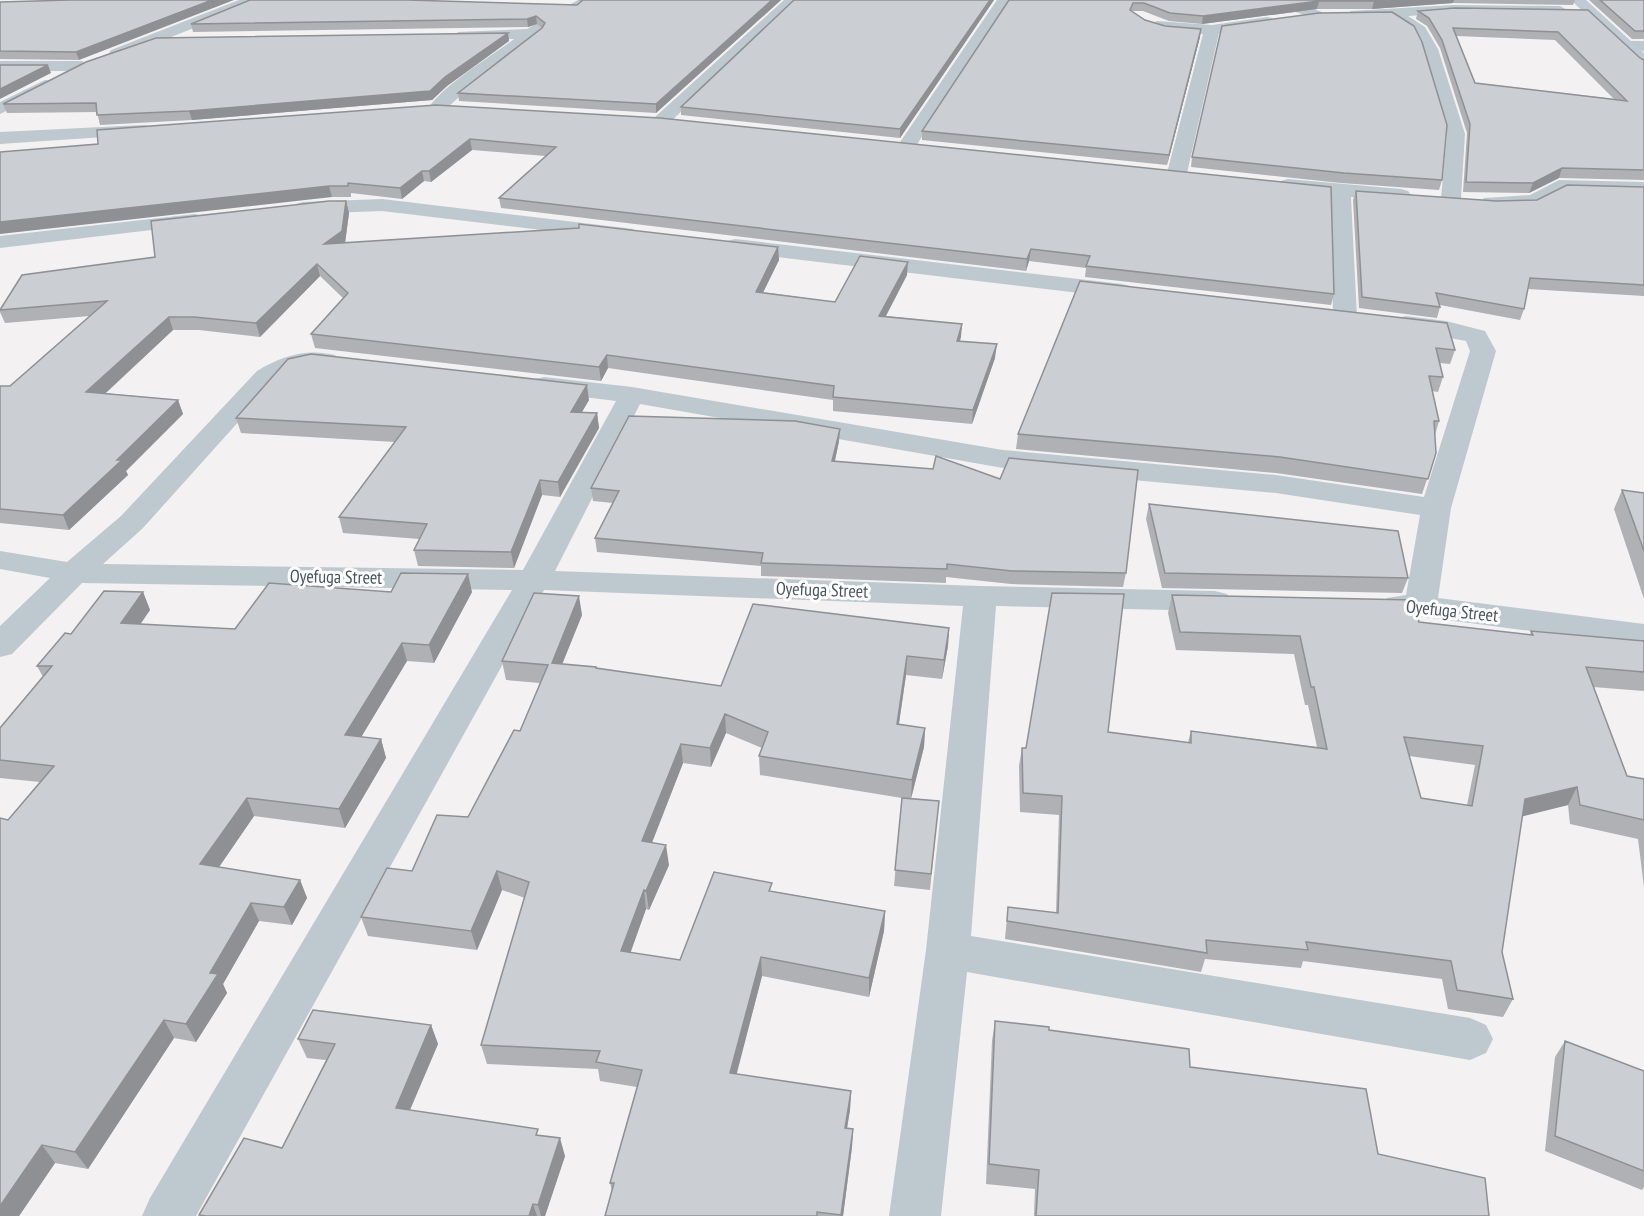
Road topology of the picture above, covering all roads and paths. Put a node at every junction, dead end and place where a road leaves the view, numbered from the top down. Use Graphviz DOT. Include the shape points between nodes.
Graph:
graph roads {
  1 [pos="252,0"];
  2 [pos="792,0"];
  3 [pos="1004,0"];
  4 [pos="1277,0"];
  5 [pos="1488,0"];
  6 [pos="583,3"];
  7 [pos="1587,4"];
  8 [pos="555,6"];
  9 [pos="1514,9"];
  10 [pos="1395,14"];
  11 [pos="1327,15"];
  12 [pos="1147,22"];
  13 [pos="1212,30"];
  14 [pos="530,34"];
  15 [pos="450,36"];
  16 [pos="156,39"];
  17 [pos="190,39"];
  18 [pos="1627,46"];
  19 [pos="1644,46"];
  20 [pos="92,62"];
  21 [pos="1644,62"];
  22 [pos="0,66"];
  23 [pos="438,107"];
  24 [pos="461,108"];
  25 [pos="0,109"];
  26 [pos="415,109"];
  27 [pos="684,123"];
  28 [pos="158,129"];
  29 [pos="0,138"];
  30 [pos="883,143"];
  31 [pos="907,145"];
  32 [pos="930,147"];
  33 [pos="1153,170"];
  34 [pos="1177,173"];
  35 [pos="1200,175"];
  36 [pos="1271,183"];
  37 [pos="1644,188"];
  38 [pos="1341,191"];
  39 [pos="1451,198"];
  40 [pos="285,210"];
  41 [pos="214,218"];
  42 [pos="644,236"];
  43 [pos="0,242"];
  44 [pos="715,244"];
  45 [pos="1143,293"];
  46 [pos="350,362"];
  47 [pos="514,381"];
  48 [pos="632,394"];
  49 [pos="1436,508"];
  50 [pos="0,560"];
  51 [pos="74,573"];
  52 [pos="534,580"];
  53 [pos="980,596"];
  54 [pos="1242,602"];
  55 [pos="1372,604"];
  56 [pos="1420,606"];
  57 [pos="1644,635"];
  58 [pos="0,646"];
  59 [pos="948,950"];
  60 [pos="1470,1039"];
  61 [pos="168,1216"];
  62 [pos="915,1216"];
  1 -- 16 [label="street"];
  2 -- 27 [label="street" via="655,121"];
  3 -- 31 [label="street"];
  4 -- 11 [label="street"];
  5 -- 9 [label="street"];
  6 -- 8 [label="street"];
  6 -- 14 [label="street"];
  7 -- 9 [label="street"];
  7 -- 18 [label="street"];
  7 -- 19 [label="street"];
  9 -- 10 [label="street"];
  10 -- 11 [label="street"];
  10 -- 39 [label="street" via="1420,30 1430,49 1456,134"];
  11 -- 13 [label="street"];
  12 -- 13 [label="street"];
  13 -- 34 [label="street"];
  14 -- 15 [label="street"];
  14 -- 23 [label="street"];
  16 -- 17 [label="street"];
  16 -- 20 [label="street"];
  18 -- 19 [label="street"];
  18 -- 21 [label="street"];
  20 -- 22 [label="street"];
  20 -- 25 [label="street"];
  23 -- 24 [label="street"];
  23 -- 26 [label="street"];
  28 -- 29 [label="street"];
  30 -- 31 [label="street"];
  31 -- 32 [label="street"];
  33 -- 34 [label="street"];
  34 -- 35 [label="street"];
  36 -- 38 [label="street"];
  37 -- 39 [label="street" via="1559,186 1534,201"];
  38 -- 39 [label="street"];
  38 -- 49 [label="street" via="1353,318 1466,333 1476,336 1483,351"];
  40 -- 42 [label="street" via="332,205 382,206"];
  41 -- 43 [label="street"];
  44 -- 45 [label="street"];
  46 -- 51 [label="street" via="315,358 286,364 266,376 132,522"];
  47 -- 48 [label="street"];
  48 -- 49 [label="street" via="1004,459 1276,484"];
  48 -- 52 [label="street"];
  49 -- 56 [label="street"];
  50 -- 51 [label="street, Oyefuga Street"];
  51 -- 52 [label="street, Oyefuga Street"];
  51 -- 58 [label="street"];
  52 -- 53 [label="street, Oyefuga Street"];
  52 -- 61 [label="street"];
  53 -- 54 [label="street, Oyefuga Street"];
  53 -- 59 [label="street"];
  55 -- 56 [label="street, Oyefuga Street"];
  56 -- 57 [label="street, Oyefuga Street"];
  59 -- 60 [label="street"];
  59 -- 62 [label="street"];
}
